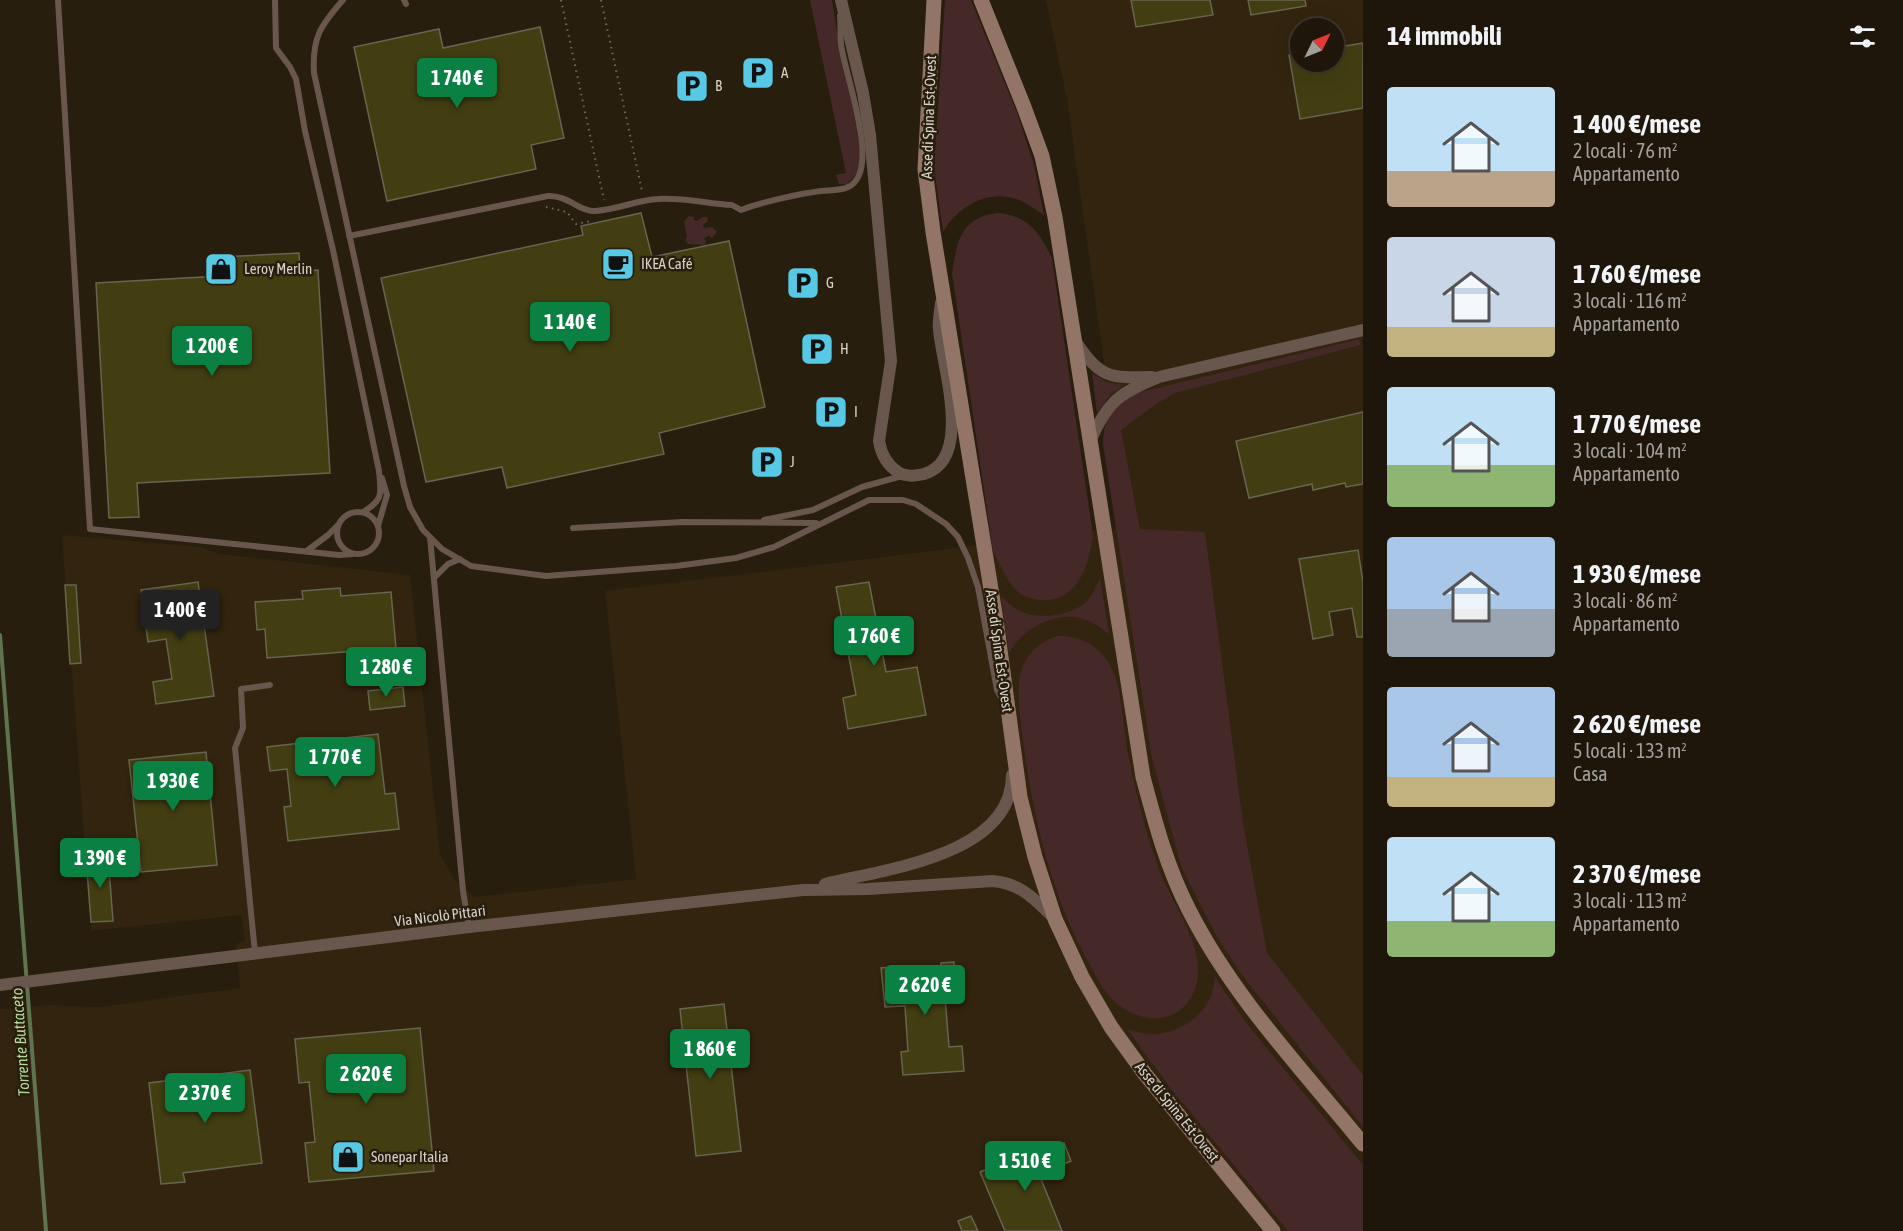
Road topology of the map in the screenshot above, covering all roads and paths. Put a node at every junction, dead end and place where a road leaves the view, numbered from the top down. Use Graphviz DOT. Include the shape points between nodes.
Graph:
graph roads {
  1 [pos="58,0"];
  2 [pos="64,0"];
  3 [pos="275,0"];
  4 [pos="343,0"];
  5 [pos="561,0"];
  6 [pos="601,0"];
  7 [pos="840,0"];
  8 [pos="934,0"];
  9 [pos="981,0"];
  10 [pos="60,9"];
  11 [pos="642,193"];
  12 [pos="604,201"];
  13 [pos="544,206"];
  14 [pos="597,220"];
  15 [pos="349,236"];
  16 [pos="942,286"];
  17 [pos="1363,330"];
  18 [pos="1073,338"];
  19 [pos="1159,377"];
  20 [pos="1090,443"];
  21 [pos="379,471"];
  22 [pos="905,475"];
  23 [pos="363,512"];
  24 [pos="745,522"];
  25 [pos="823,523"];
  26 [pos="338,524"];
  27 [pos="378,526"];
  28 [pos="573,528"];
  29 [pos="430,537"];
  30 [pos="308,550"];
  31 [pos="353,554"];
  32 [pos="460,559"];
  33 [pos="435,577"];
  34 [pos="270,685"];
  35 [pos="1008,711"];
  36 [pos="1012,747"];
  37 [pos="803,890"];
  38 [pos="1055,919"];
  39 [pos="469,927"];
  40 [pos="255,954"];
  41 [pos="0,985"];
  42 [pos="1363,1144"];
  43 [pos="1273,1231"];
  1 -- 10 [label="lane"];
  2 -- 10 [label="lane"];
  3 -- 21 [label="lane" via="276,48 296,79"];
  4 -- 15 [label="lane" via="318,32 313,54"];
  5 -- 12 [label="path"];
  6 -- 11 [label="path"];
  7 -- 15 [label="lane" via="841,44 857,114 863,164 861,176 848,188 822,190 741,210 663,199 594,211 558,195"];
  7 -- 22 [label="street" via="870,135 891,361 879,441 886,460"];
  8 -- 16 [label="main road, Asse di Spina Est-Ovest" via="925,169"];
  9 -- 18 [label="main road" via="1042,156"];
  10 -- 30 [label="lane" via="90,529"];
  13 -- 14 [label="path" via="567,212 576,224"];
  15 -- 29 [label="lane" via="407,496 423,531"];
  16 -- 22 [label="street" via="939,329 950,393 951,436 946,455 933,471"];
  16 -- 35 [label="main road, Asse di Spina Est-Ovest"];
  17 -- 19 [label="street"];
  18 -- 19 [label="street" via="1088,360 1108,376"];
  18 -- 20 [label="main road"];
  19 -- 20 [label="street" via="1118,397 1097,424"];
  20 -- 42 [label="main road" via="1143,777 1171,870 1188,910 1236,988"];
  21 -- 23 [label="lane" via="380,499"];
  21 -- 27 [label="lane" via="387,495"];
  22 -- 24 [label="lane" via="862,487 813,510"];
  23 -- 26 [label="lane" via="348,514"];
  23 -- 27 [label="lane"];
  24 -- 25 [label="lane"];
  24 -- 28 [label="lane"];
  25 -- 32 [label="lane" via="774,547 736,558 676,566 546,576 471,566"];
  25 -- 35 [label="lane" via="869,500 887,499 916,504 946,524 958,537 978,587 997,690"];
  26 -- 30 [label="lane"];
  26 -- 31 [label="lane" via="340,546"];
  27 -- 31 [label="lane" via="380,534 374,548 361,555"];
  29 -- 32 [label="lane"];
  29 -- 33 [label="lane"];
  30 -- 31 [label="lane"];
  32 -- 33 [label="lane"];
  33 -- 39 [label="lane"];
  34 -- 40 [label="lane" via="241,689 243,728 235,748"];
  35 -- 36 [label="main road, Asse di Spina Est-Ovest"];
  36 -- 37 [label="street" via="1007,803 987,828 918,863"];
  36 -- 38 [label="main road, Asse di Spina Est-Ovest" via="1020,797"];
  37 -- 38 [label="street" via="993,881 1026,891"];
  37 -- 39 [label="street, Via Nicolò Pittari"];
  38 -- 43 [label="main road, Asse di Spina Est-Ovest" via="1111,1027 1144,1074"];
  39 -- 40 [label="street, Via Nicolò Pittari"];
  40 -- 41 [label="street, Via Nicolò Pittari"];
}
